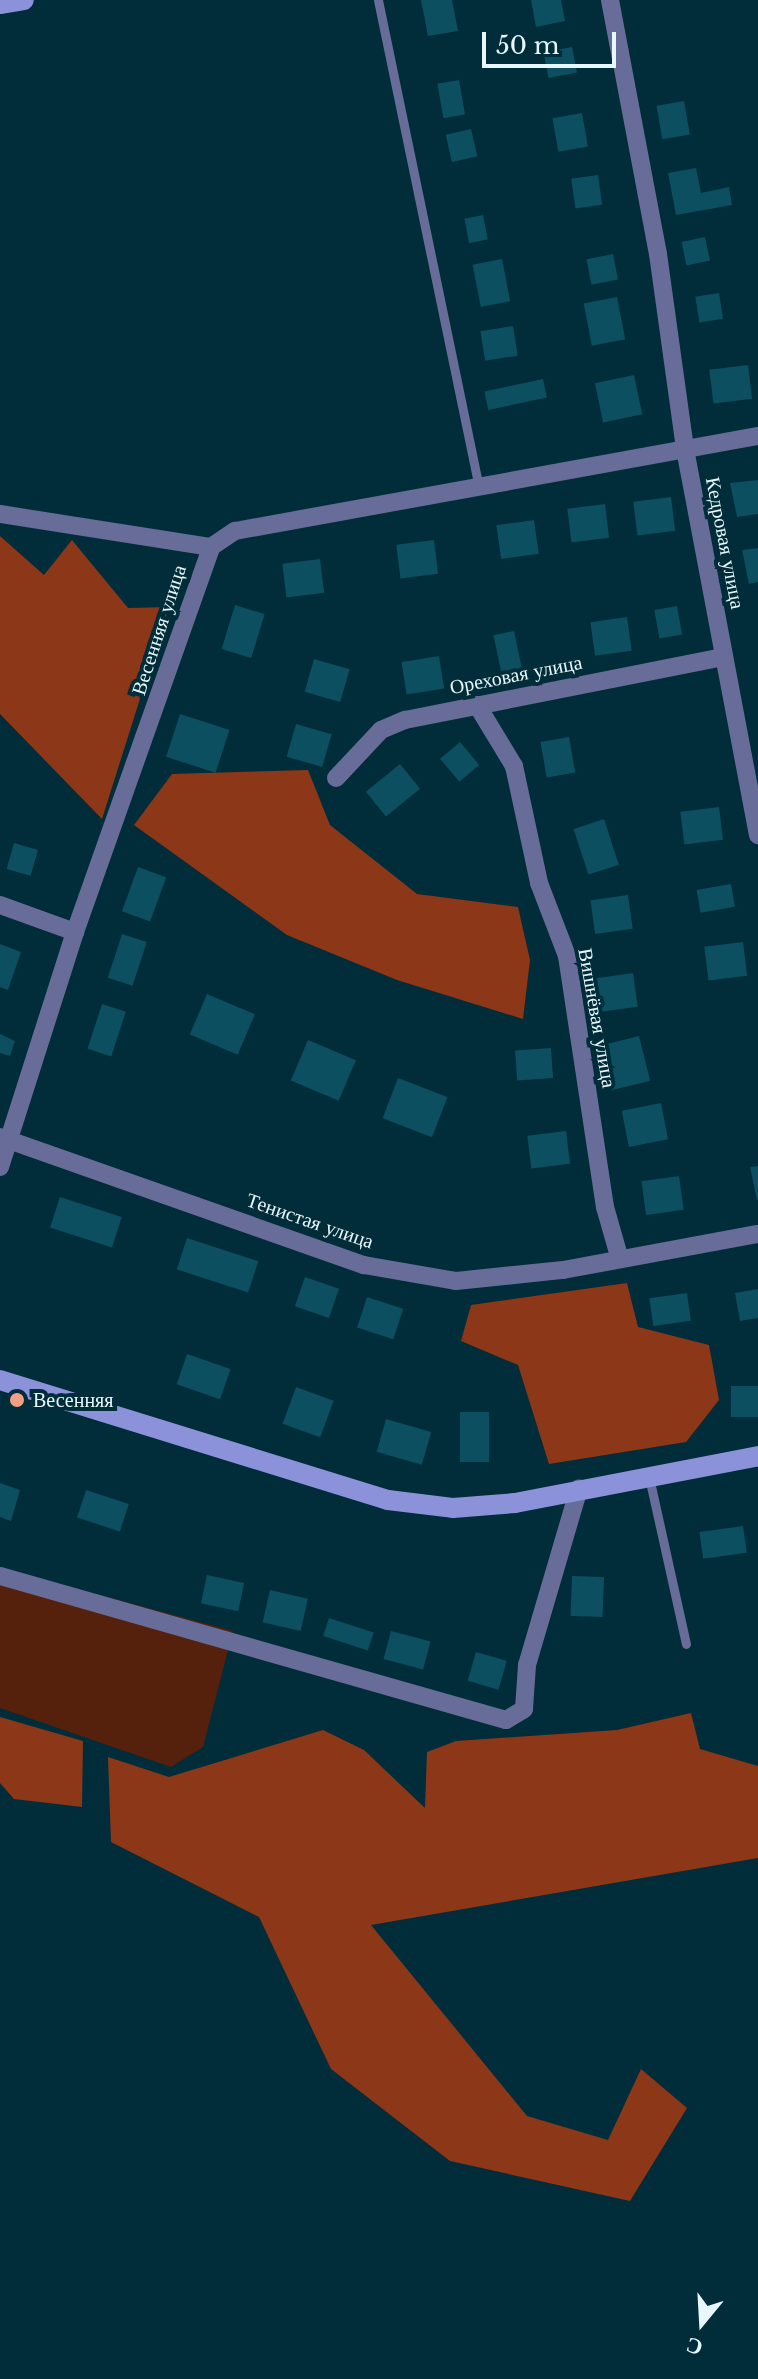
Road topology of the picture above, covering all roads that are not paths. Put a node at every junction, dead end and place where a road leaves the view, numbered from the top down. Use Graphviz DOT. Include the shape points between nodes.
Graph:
graph roads {
  1 [pos="24,0"];
  2 [pos="378,0"];
  3 [pos="610,0"];
  4 [pos="0,4"];
  5 [pos="758,436"];
  6 [pos="685,449"];
  7 [pos="479,486"];
  8 [pos="0,514"];
  9 [pos="211,547"];
  10 [pos="724,657"];
  11 [pos="477,705"];
  12 [pos="336,778"];
  13 [pos="758,835"];
  14 [pos="0,905"];
  15 [pos="75,932"];
  16 [pos="4,1138"];
  17 [pos="0,1167"];
  18 [pos="758,1234"];
  19 [pos="619,1256"];
  20 [pos="0,1380"];
  21 [pos="758,1456"];
  22 [pos="648,1474"];
  23 [pos="579,1488"];
  24 [pos="0,1576"];
  25 [pos="686,1644"];
  1 -- 4 [label="street"];
  2 -- 7 [label="lane"];
  3 -- 6 [label="street, Кедровая улица" via="658,254"];
  5 -- 6 [label="street, Весенняя улица"];
  6 -- 7 [label="street, Весенняя улица"];
  6 -- 10 [label="street, Кедровая улица"];
  7 -- 9 [label="street, Весенняя улица" via="235,531"];
  8 -- 9 [label="street"];
  9 -- 15 [label="street, Весенняя улица"];
  10 -- 11 [label="street, Ореховая улица"];
  10 -- 13 [label="street, Кедровая улица"];
  11 -- 12 [label="street, Ореховая улица" via="381,730"];
  11 -- 19 [label="street, Вишнёвая улица" via="514,766 539,883 567,956 605,1207"];
  14 -- 15 [label="street"];
  15 -- 16 [label="street, Весенняя улица"];
  16 -- 17 [label="street, Весенняя улица"];
  16 -- 19 [label="street, Тенистая улица" via="364,1265 456,1281 563,1270"];
  18 -- 19 [label="street, Тенистая улица"];
  20 -- 23 [label="street" via="388,1500 453,1508 515,1503"];
  21 -- 22 [label="street"];
  22 -- 23 [label="street"];
  22 -- 25 [label="lane"];
  23 -- 24 [label="street" via="527,1665 524,1709 506,1720"];
}
